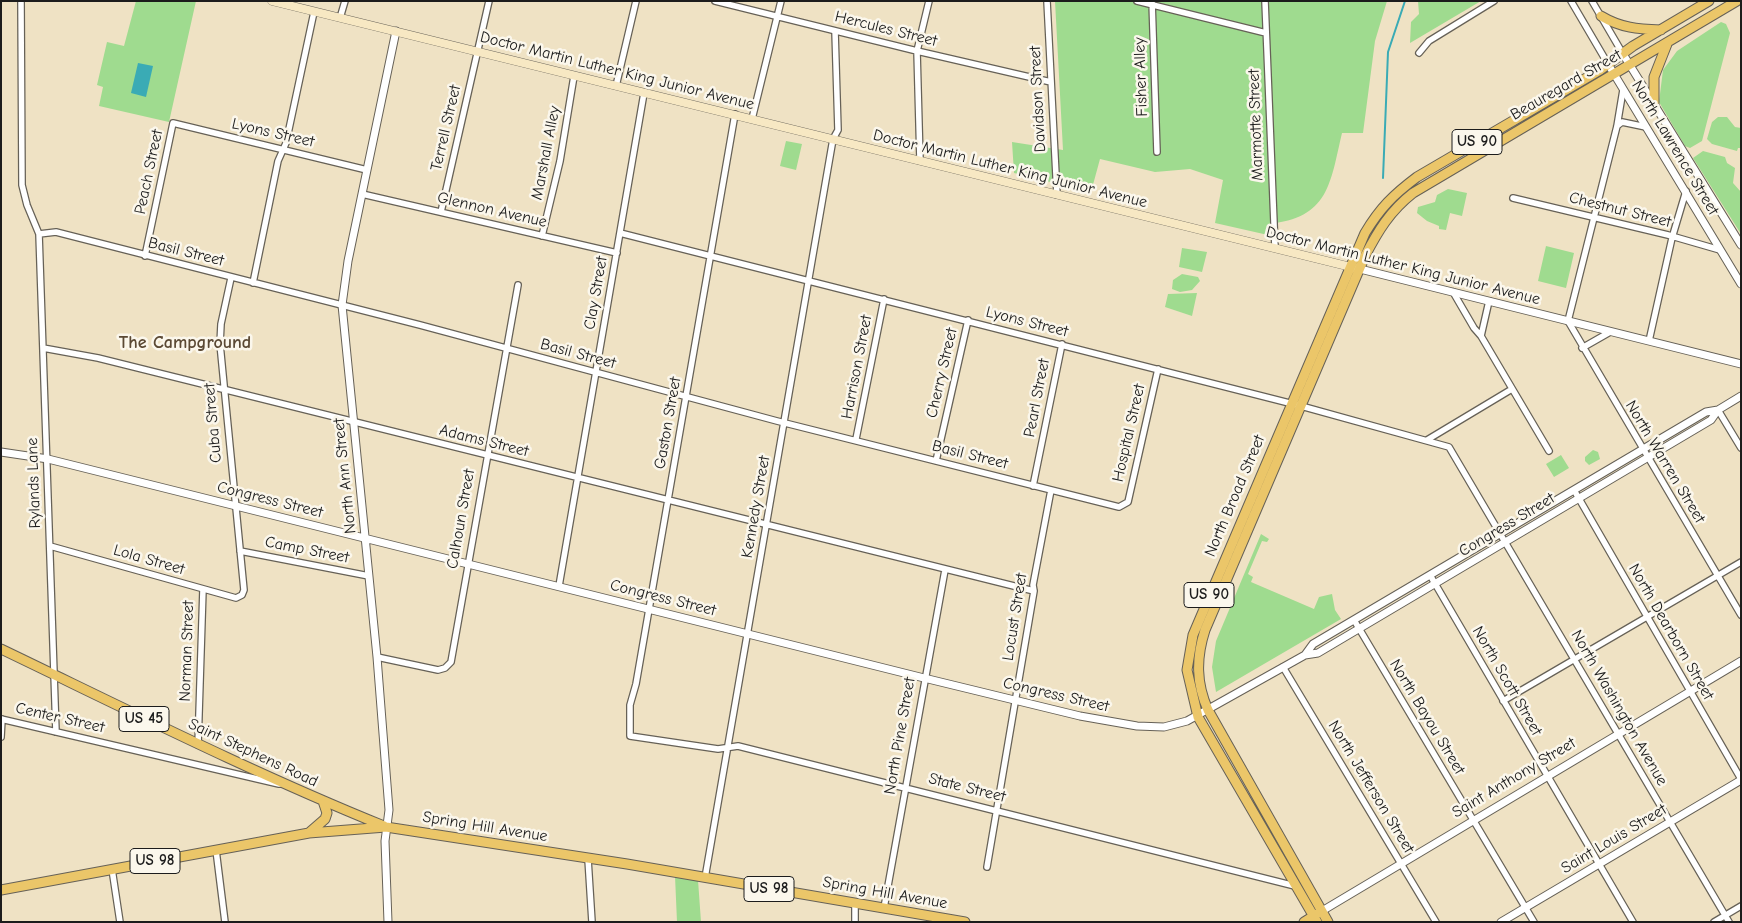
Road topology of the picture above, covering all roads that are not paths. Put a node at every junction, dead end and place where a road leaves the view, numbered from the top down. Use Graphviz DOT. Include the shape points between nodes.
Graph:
graph roads {
  1 [pos="21,1"];
  2 [pos="272,1"];
  3 [pos="344,1"];
  4 [pos="489,1"];
  5 [pos="636,1"];
  6 [pos="715,1"];
  7 [pos="781,1"];
  8 [pos="929,1"];
  9 [pos="1047,1"];
  10 [pos="1137,1"];
  11 [pos="1265,1"];
  12 [pos="1494,1"];
  13 [pos="1571,1"];
  14 [pos="1592,1"];
  15 [pos="1709,1"];
  16 [pos="1737,1"];
  17 [pos="1152,3"];
  18 [pos="314,12"];
  19 [pos="1601,16"];
  20 [pos="777,17"];
  21 [pos="340,18"];
  22 [pos="1661,30"];
  23 [pos="396,31"];
  24 [pos="835,31"];
  25 [pos="1266,33"];
  26 [pos="1667,44"];
  27 [pos="477,50"];
  28 [pos="916,52"];
  29 [pos="1419,54"];
  30 [pos="1623,54"];
  31 [pos="1608,64"];
  32 [pos="1630,65"];
  33 [pos="1614,74"];
  34 [pos="574,76"];
  35 [pos="1051,82"];
  36 [pos="616,86"];
  37 [pos="1623,90"];
  38 [pos="644,93"];
  39 [pos="1654,104"];
  40 [pos="735,114"];
  41 [pos="752,119"];
  42 [pos="173,124"];
  43 [pos="1616,126"];
  44 [pos="1646,127"];
  45 [pos="833,140"];
  46 [pos="283,150"];
  47 [pos="1157,152"];
  48 [pos="920,162"];
  49 [pos="368,170"];
  50 [pos="1686,192"];
  51 [pos="362,194"];
  52 [pos="1057,195"];
  53 [pos="1513,198"];
  54 [pos="441,212"];
  55 [pos="1594,217"];
  56 [pos="620,233"];
  57 [pos="39,234"];
  58 [pos="542,236"];
  59 [pos="1672,238"];
  60 [pos="1741,245"];
  61 [pos="1275,248"];
  62 [pos="1720,250"];
  63 [pos="616,253"];
  64 [pos="710,255"];
  65 [pos="145,256"];
  66 [pos="1350,266"];
  67 [pos="1360,269"];
  68 [pos="231,278"];
  69 [pos="810,280"];
  70 [pos="253,283"];
  71 [pos="1741,284"];
  72 [pos="518,285"];
  73 [pos="1453,292"];
  74 [pos="884,299"];
  75 [pos="1488,301"];
  76 [pos="342,305"];
  77 [pos="968,320"];
  78 [pos="1568,321"];
  79 [pos="1610,332"];
  80 [pos="1482,336"];
  81 [pos="1649,341"];
  82 [pos="1062,344"];
  83 [pos="43,348"];
  84 [pos="506,348"];
  85 [pos="1582,348"];
  86 [pos="1741,364"];
  87 [pos="1158,369"];
  88 [pos="596,373"];
  89 [pos="1512,389"];
  90 [pos="224,390"];
  91 [pos="1741,396"];
  92 [pos="686,397"];
  93 [pos="1291,403"];
  94 [pos="1301,406"];
  95 [pos="1718,410"];
  96 [pos="354,423"];
  97 [pos="785,423"];
  98 [pos="856,439"];
  99 [pos="1427,440"];
  100 [pos="1741,448"];
  101 [pos="1642,450"];
  102 [pos="1549,451"];
  103 [pos="1,452"];
  104 [pos="486,456"];
  105 [pos="1647,458"];
  106 [pos="48,459"];
  107 [pos="936,461"];
  108 [pos="578,478"];
  109 [pos="1034,486"];
  110 [pos="1051,490"];
  111 [pos="1574,490"];
  112 [pos="1579,499"];
  113 [pos="668,500"];
  114 [pos="1128,502"];
  115 [pos="235,504"];
  116 [pos="767,524"];
  117 [pos="1501,533"];
  118 [pos="365,538"];
  119 [pos="1506,541"];
  120 [pos="50,546"];
  121 [pos="240,551"];
  122 [pos="1741,562"];
  123 [pos="466,563"];
  124 [pos="945,570"];
  125 [pos="1430,575"];
  126 [pos="369,576"];
  127 [pos="1717,576"];
  128 [pos="1435,584"];
  129 [pos="559,586"];
  130 [pos="202,589"];
  131 [pos="1034,591"];
  132 [pos="242,595"];
  133 [pos="649,609"];
  134 [pos="1741,615"];
  135 [pos="1646,617"];
  136 [pos="1354,620"];
  137 [pos="1359,628"];
  138 [pos="748,634"];
  139 [pos="1,649"];
  140 [pos="1305,655"];
  141 [pos="378,657"];
  142 [pos="1574,659"];
  143 [pos="1741,661"];
  144 [pos="1283,667"];
  145 [pos="54,675"];
  146 [pos="924,678"];
  147 [pos="1689,691"];
  148 [pos="1016,700"];
  149 [pos="1503,701"];
  150 [pos="1208,710"];
  151 [pos="1198,717"];
  152 [pos="2,719"];
  153 [pos="56,732"];
  154 [pos="1618,733"];
  155 [pos="630,736"];
  156 [pos="1,737"];
  157 [pos="198,745"];
  158 [pos="728,748"];
  159 [pos="1547,776"];
  160 [pos="1741,779"];
  161 [pos="288,786"];
  162 [pos="905,787"];
  163 [pos="323,801"];
  164 [pos="997,810"];
  165 [pos="1472,820"];
  166 [pos="1670,823"];
  167 [pos="386,827"];
  168 [pos="309,833"];
  169 [pos="216,850"];
  170 [pos="588,859"];
  171 [pos="1401,863"];
  172 [pos="1599,864"];
  173 [pos="987,867"];
  174 [pos="112,869"];
  175 [pos="705,878"];
  176 [pos="1295,886"];
  177 [pos="1,890"];
  178 [pos="855,903"];
  179 [pos="1741,906"];
  180 [pos="884,908"];
  181 [pos="1525,908"];
  182 [pos="1725,915"];
  183 [pos="1317,916"];
  184 [pos="120,922"];
  185 [pos="225,922"];
  186 [pos="388,922"];
  187 [pos="592,922"];
  188 [pos="855,922"];
  189 [pos="963,922"];
  190 [pos="1304,922"];
  191 [pos="1328,922"];
  192 [pos="1436,922"];
  193 [pos="1501,922"];
  194 [pos="1534,922"];
  195 [pos="1632,922"];
  196 [pos="1714,922"];
  197 [pos="1729,922"];
  1 -- 57 [label="street" via="22,186"];
  2 -- 18 [label="main road, Doctor Martin Luther King Junior Avenue"];
  3 -- 21 [label="street"];
  4 -- 27 [label="street, Terrell Street"];
  5 -- 36 [label="street"];
  6 -- 20 [label="street, Hercules Street"];
  7 -- 20 [label="street"];
  8 -- 28 [label="street"];
  9 -- 35 [label="street, Davidson Street"];
  10 -- 17 [label="street"];
  11 -- 25 [label="street, Marmotte Street"];
  12 -- 29 [label="street" via="1429,41"];
  13 -- 31 [label="street, North Lawrence Street"];
  14 -- 19 [label="street, North Lawrence Street"];
  15 -- 22 [label="main road, Beauregard Street / US 90"];
  16 -- 26 [label="main road, Beauregard Street / US 90"];
  17 -- 25 [label="street"];
  17 -- 47 [label="street, Fisher Alley"];
  18 -- 21 [label="main road, Doctor Martin Luther King Junior Avenue"];
  18 -- 46 [label="street"];
  19 -- 22 [label="main road" via="1616,25"];
  19 -- 30 [label="street, North Lawrence Street"];
  20 -- 24 [label="street, Hercules Street"];
  20 -- 41 [label="street"];
  21 -- 23 [label="main road, Doctor Martin Luther King Junior Avenue"];
  22 -- 30 [label="main road, Beauregard Street / US 90"];
  23 -- 27 [label="main road, Doctor Martin Luther King Junior Avenue"];
  23 -- 49 [label="street, North Ann Street"];
  24 -- 28 [label="street, Hercules Street"];
  24 -- 45 [label="street, Kennedy Street" via="838,130"];
  25 -- 61 [label="street, Marmotte Street"];
  26 -- 32 [label="main road, Beauregard Street / US 90"];
  26 -- 39 [label="main road" via="1654,77"];
  27 -- 34 [label="main road, Doctor Martin Luther King Junior Avenue"];
  27 -- 54 [label="street, Terrell Street"];
  28 -- 35 [label="street, Hercules Street"];
  28 -- 48 [label="street"];
  30 -- 31 [label="main road, Beauregard Street / US 90"];
  30 -- 32 [label="street, North Lawrence Street"];
  31 -- 33 [label="street, North Lawrence Street"];
  31 -- 66 [label="main road, Beauregard Street / US 90" via="1417,177 1391,196 1375,216"];
  32 -- 33 [label="main road, Beauregard Street / US 90"];
  32 -- 39 [label="street, North Lawrence Street"];
  33 -- 37 [label="street, North Lawrence Street"];
  33 -- 67 [label="main road, Beauregard Street / US 90" via="1396,206 1382,224"];
  34 -- 36 [label="main road, Doctor Martin Luther King Junior Avenue"];
  34 -- 58 [label="street, Marshall Alley" via="560,161"];
  35 -- 52 [label="street, Davidson Street"];
  36 -- 38 [label="main road, Doctor Martin Luther King Junior Avenue"];
  37 -- 43 [label="street"];
  37 -- 44 [label="street, North Lawrence Street"];
  38 -- 40 [label="main road, Doctor Martin Luther King Junior Avenue"];
  38 -- 56 [label="street, Clay Street"];
  39 -- 60 [label="street, North Lawrence Street"];
  40 -- 41 [label="main road, Doctor Martin Luther King Junior Avenue"];
  40 -- 64 [label="street, Gaston Street"];
  41 -- 45 [label="main road, Doctor Martin Luther King Junior Avenue"];
  42 -- 46 [label="street, Lyons Street"];
  42 -- 65 [label="street, Peach Street"];
  43 -- 44 [label="street" via="1622,122"];
  43 -- 55 [label="street"];
  44 -- 50 [label="street, North Lawrence Street"];
  45 -- 48 [label="main road, Doctor Martin Luther King Junior Avenue"];
  45 -- 69 [label="street, Kennedy Street"];
  46 -- 49 [label="street, Lyons Street"];
  46 -- 70 [label="street"];
  48 -- 52 [label="main road, Doctor Martin Luther King Junior Avenue"];
  49 -- 51 [label="street, North Ann Street"];
  50 -- 59 [label="street"];
  50 -- 62 [label="street, North Lawrence Street"];
  51 -- 54 [label="street, Glennon Avenue"];
  51 -- 76 [label="street, North Ann Street"];
  52 -- 61 [label="main road, Doctor Martin Luther King Junior Avenue"];
  53 -- 55 [label="street, Chestnut Street"];
  54 -- 58 [label="street, Glennon Avenue"];
  55 -- 59 [label="street, Chestnut Street"];
  55 -- 78 [label="street"];
  56 -- 63 [label="street, Clay Street"];
  56 -- 64 [label="street, Lyons Street"];
  57 -- 65 [label="street, Basil Street" via="56,232"];
  57 -- 83 [label="street, Rylands Lane"];
  58 -- 63 [label="street, Glennon Avenue"];
  59 -- 62 [label="street, Chestnut Street"];
  59 -- 81 [label="street"];
  61 -- 66 [label="main road, Doctor Martin Luther King Junior Avenue"];
  62 -- 71 [label="street, North Lawrence Street"];
  63 -- 88 [label="street, Clay Street"];
  64 -- 69 [label="street, Lyons Street"];
  64 -- 92 [label="street, Gaston Street"];
  65 -- 68 [label="street, Basil Street"];
  66 -- 67 [label="main road, Doctor Martin Luther King Junior Avenue"];
  66 -- 93 [label="main road, North Broad Street / US 90"];
  67 -- 73 [label="street, Doctor Martin Luther King Junior Avenue"];
  67 -- 94 [label="main road, North Broad Street / US 90"];
  68 -- 70 [label="street, Basil Street"];
  68 -- 90 [label="street, Cuba Street" via="221,324"];
  69 -- 74 [label="street, Lyons Street"];
  69 -- 97 [label="street, Kennedy Street"];
  70 -- 76 [label="street, Basil Street"];
  72 -- 84 [label="street, Calhoun Street"];
  73 -- 75 [label="street, Doctor Martin Luther King Junior Avenue"];
  73 -- 80 [label="street"];
  74 -- 77 [label="street, Lyons Street"];
  74 -- 98 [label="street, Harrison Street"];
  75 -- 78 [label="street, Doctor Martin Luther King Junior Avenue"];
  75 -- 80 [label="street"];
  76 -- 84 [label="street, Basil Street"];
  76 -- 96 [label="street, North Ann Street"];
  77 -- 82 [label="street, Lyons Street"];
  77 -- 107 [label="street, Cherry Street"];
  78 -- 79 [label="street, Doctor Martin Luther King Junior Avenue"];
  78 -- 85 [label="street, North Warren Street"];
  79 -- 81 [label="street, Doctor Martin Luther King Junior Avenue"];
  79 -- 85 [label="street"];
  80 -- 89 [label="street"];
  81 -- 86 [label="street, Doctor Martin Luther King Junior Avenue"];
  82 -- 87 [label="street, Lyons Street"];
  82 -- 109 [label="street, Pearl Street"];
  83 -- 90 [label="street, Adams Street" via="98,358"];
  83 -- 106 [label="street, Rylands Lane"];
  84 -- 88 [label="street, Basil Street"];
  84 -- 104 [label="street, Calhoun Street"];
  85 -- 101 [label="street, North Warren Street"];
  87 -- 93 [label="street, Lyons Street"];
  87 -- 114 [label="street, Hospital Street"];
  88 -- 92 [label="street, Basil Street"];
  88 -- 108 [label="street, Clay Street"];
  89 -- 99 [label="street"];
  89 -- 102 [label="street"];
  90 -- 96 [label="street, Adams Street"];
  90 -- 115 [label="street, Cuba Street"];
  91 -- 95 [label="street, Congress Street"];
  92 -- 97 [label="street, Basil Street"];
  92 -- 113 [label="street, Gaston Street"];
  93 -- 94 [label="street, Lyons Street"];
  93 -- 151 [label="main road, North Broad Street / US 90" via="1193,634 1187,670"];
  94 -- 99 [label="street, Lyons Street"];
  94 -- 150 [label="main road, North Broad Street / US 90" via="1200,645 1199,684"];
  95 -- 100 [label="street"];
  95 -- 101 [label="street, Congress Street" via="1706,412"];
  95 -- 105 [label="street, Congress Street" via="1711,420"];
  96 -- 104 [label="street, Adams Street"];
  96 -- 118 [label="street, North Ann Street"];
  97 -- 98 [label="street, Basil Street"];
  97 -- 116 [label="street, Kennedy Street"];
  98 -- 107 [label="street, Basil Street"];
  99 -- 117 [label="street, Lyons Street" via="1449,447"];
  101 -- 105 [label="street, North Warren Street"];
  101 -- 111 [label="street, Congress Street"];
  103 -- 106 [label="street, Congress Street"];
  104 -- 108 [label="street, Adams Street"];
  104 -- 123 [label="street, Calhoun Street"];
  105 -- 112 [label="street, Congress Street"];
  105 -- 127 [label="street, North Warren Street"];
  106 -- 115 [label="street, Congress Street"];
  106 -- 120 [label="street, Rylands Lane"];
  107 -- 109 [label="street, Basil Street"];
  108 -- 113 [label="street, Adams Street"];
  108 -- 129 [label="street, Clay Street"];
  109 -- 110 [label="street, Basil Street"];
  110 -- 114 [label="street, Basil Street" via="1119,508"];
  110 -- 131 [label="street, Locust Street"];
  111 -- 112 [label="street, North Dearborn Street"];
  111 -- 117 [label="street, Congress Street"];
  112 -- 119 [label="street, Congress Street"];
  112 -- 135 [label="street, North Dearborn Street"];
  113 -- 116 [label="street, Adams Street"];
  113 -- 133 [label="street, Gaston Street"];
  115 -- 118 [label="street, Congress Street"];
  115 -- 121 [label="street, Cuba Street"];
  116 -- 124 [label="street, Adams Street"];
  116 -- 138 [label="street, Kennedy Street"];
  117 -- 119 [label="street, North Washington Avenue"];
  117 -- 125 [label="street, Congress Street"];
  118 -- 123 [label="street, Congress Street"];
  118 -- 126 [label="street, North Ann Street"];
  119 -- 128 [label="street, Congress Street"];
  119 -- 142 [label="street, North Washington Avenue"];
  120 -- 130 [label="street, Lola Street"];
  120 -- 145 [label="street, Rylands Lane"];
  121 -- 126 [label="street, Camp Street"];
  121 -- 132 [label="street, Cuba Street"];
  122 -- 127 [label="street"];
  123 -- 129 [label="street, Congress Street"];
  123 -- 141 [label="street, Calhoun Street" via="450,662 445,668 438,670"];
  124 -- 131 [label="street"];
  124 -- 146 [label="street, North Pine Street"];
  125 -- 128 [label="street, North Scott Street"];
  125 -- 136 [label="street, Congress Street"];
  126 -- 141 [label="street, North Ann Street"];
  127 -- 134 [label="street, North Warren Street"];
  127 -- 135 [label="street"];
  128 -- 137 [label="street, Congress Street"];
  128 -- 149 [label="street, North Scott Street"];
  129 -- 133 [label="street, Congress Street"];
  130 -- 132 [label="street, Lola Street" via="236,598"];
  130 -- 157 [label="street, Norman Street"];
  131 -- 148 [label="street, Locust Street"];
  133 -- 138 [label="street, Congress Street"];
  133 -- 155 [label="street, Gaston Street" via="630,705"];
  135 -- 142 [label="street"];
  135 -- 147 [label="street, North Dearborn Street"];
  136 -- 137 [label="street, North Bayou Street"];
  136 -- 140 [label="street, Congress Street" via="1313,644"];
  137 -- 140 [label="street, Congress Street" via="1318,653"];
  137 -- 165 [label="street, North Bayou Street"];
  138 -- 146 [label="street, Congress Street"];
  138 -- 158 [label="street, Kennedy Street"];
  139 -- 145 [label="main road, Saint Stephens Road / US 45"];
  140 -- 144 [label="street, Congress Street"];
  141 -- 167 [label="street, North Ann Street" via="389,810"];
  142 -- 149 [label="street"];
  142 -- 154 [label="street, North Washington Avenue"];
  143 -- 147 [label="street, Saint Anthony Street"];
  144 -- 150 [label="street, Congress Street"];
  144 -- 171 [label="street, North Jefferson Street"];
  145 -- 153 [label="street, Rylands Lane"];
  145 -- 157 [label="main road, Saint Stephens Road / US 45"];
  146 -- 148 [label="street, Congress Street"];
  146 -- 162 [label="street, North Pine Street"];
  147 -- 154 [label="street, Saint Anthony Street"];
  147 -- 160 [label="street, North Dearborn Street"];
  148 -- 151 [label="street, Congress Street" via="1149,728"];
  148 -- 164 [label="street, Locust Street"];
  149 -- 159 [label="street, North Scott Street"];
  150 -- 151 [label="street, Congress Street"];
  150 -- 183 [label="main road, North Broad Street / US 90"];
  151 -- 176 [label="main road, North Broad Street / US 90"];
  152 -- 153 [label="street, Center Street"];
  152 -- 156 [label="street"];
  153 -- 161 [label="street, Center Street"];
  154 -- 159 [label="street, Saint Anthony Street"];
  154 -- 166 [label="street, North Washington Avenue"];
  155 -- 158 [label="street, State Street"];
  157 -- 161 [label="main road, Saint Stephens Road / US 45"];
  158 -- 162 [label="street, State Street" via="738,746"];
  158 -- 175 [label="street, Kennedy Street"];
  159 -- 165 [label="street, Saint Anthony Street"];
  159 -- 172 [label="street, North Scott Street"];
  160 -- 166 [label="street, Saint Louis Street"];
  161 -- 163 [label="main road, Saint Stephens Road / US 45"];
  162 -- 164 [label="street, State Street"];
  162 -- 180 [label="street, North Pine Street"];
  163 -- 167 [label="main road, Saint Stephens Road / US 45"];
  163 -- 168 [label="main road" via="327,813 325,819"];
  164 -- 173 [label="street, Locust Street"];
  164 -- 176 [label="street, State Street"];
  165 -- 171 [label="street, Saint Anthony Street"];
  165 -- 181 [label="street, North Bayou Street"];
  166 -- 172 [label="street, Saint Louis Street"];
  166 -- 182 [label="street, North Washington Avenue"];
  167 -- 168 [label="main road, Spring Hill Avenue / US 98"];
  167 -- 170 [label="main road, Spring Hill Avenue / US 98"];
  167 -- 186 [label="street, North Ann Street"];
  168 -- 169 [label="main road, Spring Hill Avenue / US 98"];
  169 -- 174 [label="main road, Spring Hill Avenue / US 98"];
  169 -- 185 [label="street"];
  170 -- 175 [label="main road, Spring Hill Avenue / US 98"];
  170 -- 187 [label="street"];
  171 -- 183 [label="street, Saint Anthony Street"];
  171 -- 192 [label="street, North Jefferson Street"];
  172 -- 181 [label="street, Saint Louis Street"];
  172 -- 195 [label="street, North Scott Street"];
  174 -- 177 [label="main road, Spring Hill Avenue / US 98"];
  174 -- 184 [label="street"];
  175 -- 178 [label="main road, Spring Hill Avenue / US 98"];
  176 -- 183 [label="main road, North Broad Street / US 90"];
  178 -- 180 [label="main road, Spring Hill Avenue / US 98"];
  178 -- 188 [label="street"];
  179 -- 182 [label="street"];
  180 -- 189 [label="main road, Spring Hill Avenue / US 98"];
  181 -- 193 [label="street, Saint Louis Street"];
  181 -- 194 [label="street, North Bayou Street"];
  182 -- 196 [label="street"];
  182 -- 197 [label="street, North Washington Avenue"];
  183 -- 190 [label="main road, Saint Anthony Street"];
  183 -- 191 [label="main road, North Broad Street / US 90"];
}
